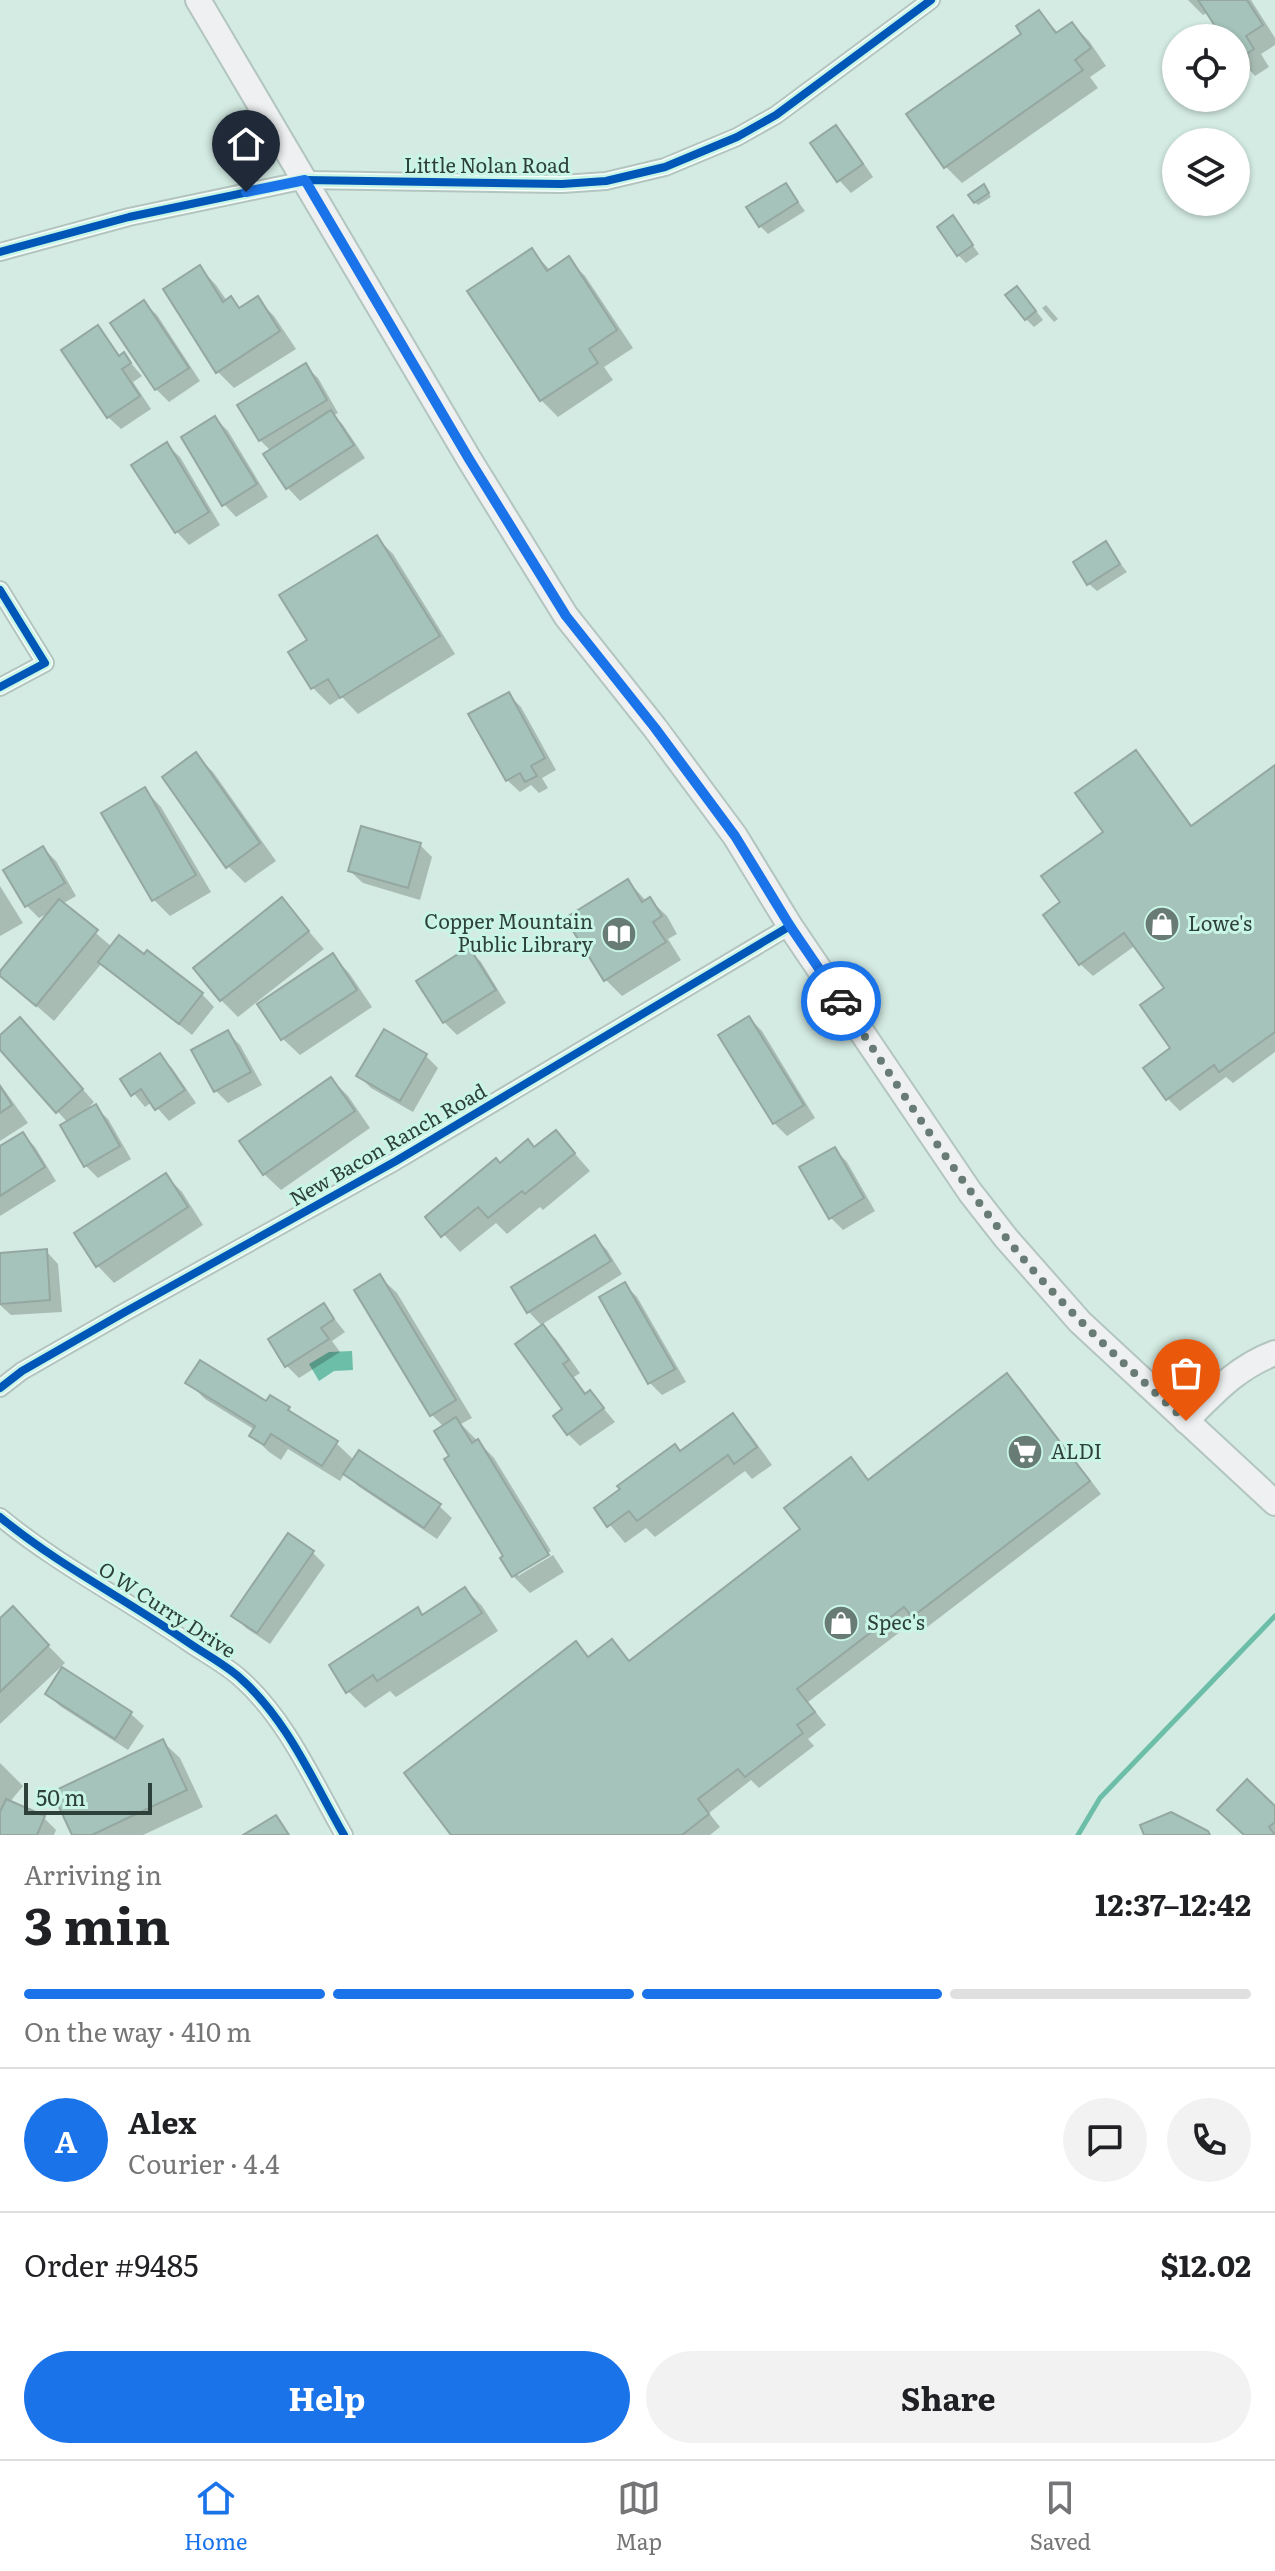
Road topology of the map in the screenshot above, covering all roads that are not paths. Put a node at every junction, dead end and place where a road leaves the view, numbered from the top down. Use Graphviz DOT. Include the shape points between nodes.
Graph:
graph roads {
  1 [pos="198,0"];
  2 [pos="931,0"];
  3 [pos="305,180"];
  4 [pos="0,252"];
  5 [pos="0,590"];
  6 [pos="0,687"];
  7 [pos="790,926"];
  8 [pos="1275,1353"];
  9 [pos="0,1388"];
  10 [pos="1186,1421"];
  11 [pos="1275,1503"];
  12 [pos="0,1517"];
  13 [pos="344,1835"];
  1 -- 3 [label="main road"];
  2 -- 3 [label="street, Little Nolan Road" via="776,115 665,167 606,181 562,184"];
  3 -- 4 [label="street, Little Nolan Road" via="129,217"];
  3 -- 7 [label="main road" via="566,616 735,836"];
  5 -- 6 [label="street" via="45,663"];
  7 -- 9 [label="street, New Bacon Ranch Road"];
  7 -- 10 [label="main road" via="1006,1238 1080,1322"];
  8 -- 10 [label="main road" via="1229,1378"];
  10 -- 11 [label="main road"];
  12 -- 13 [label="street, O W Curry Drive" via="238,1677 287,1734"];
}
